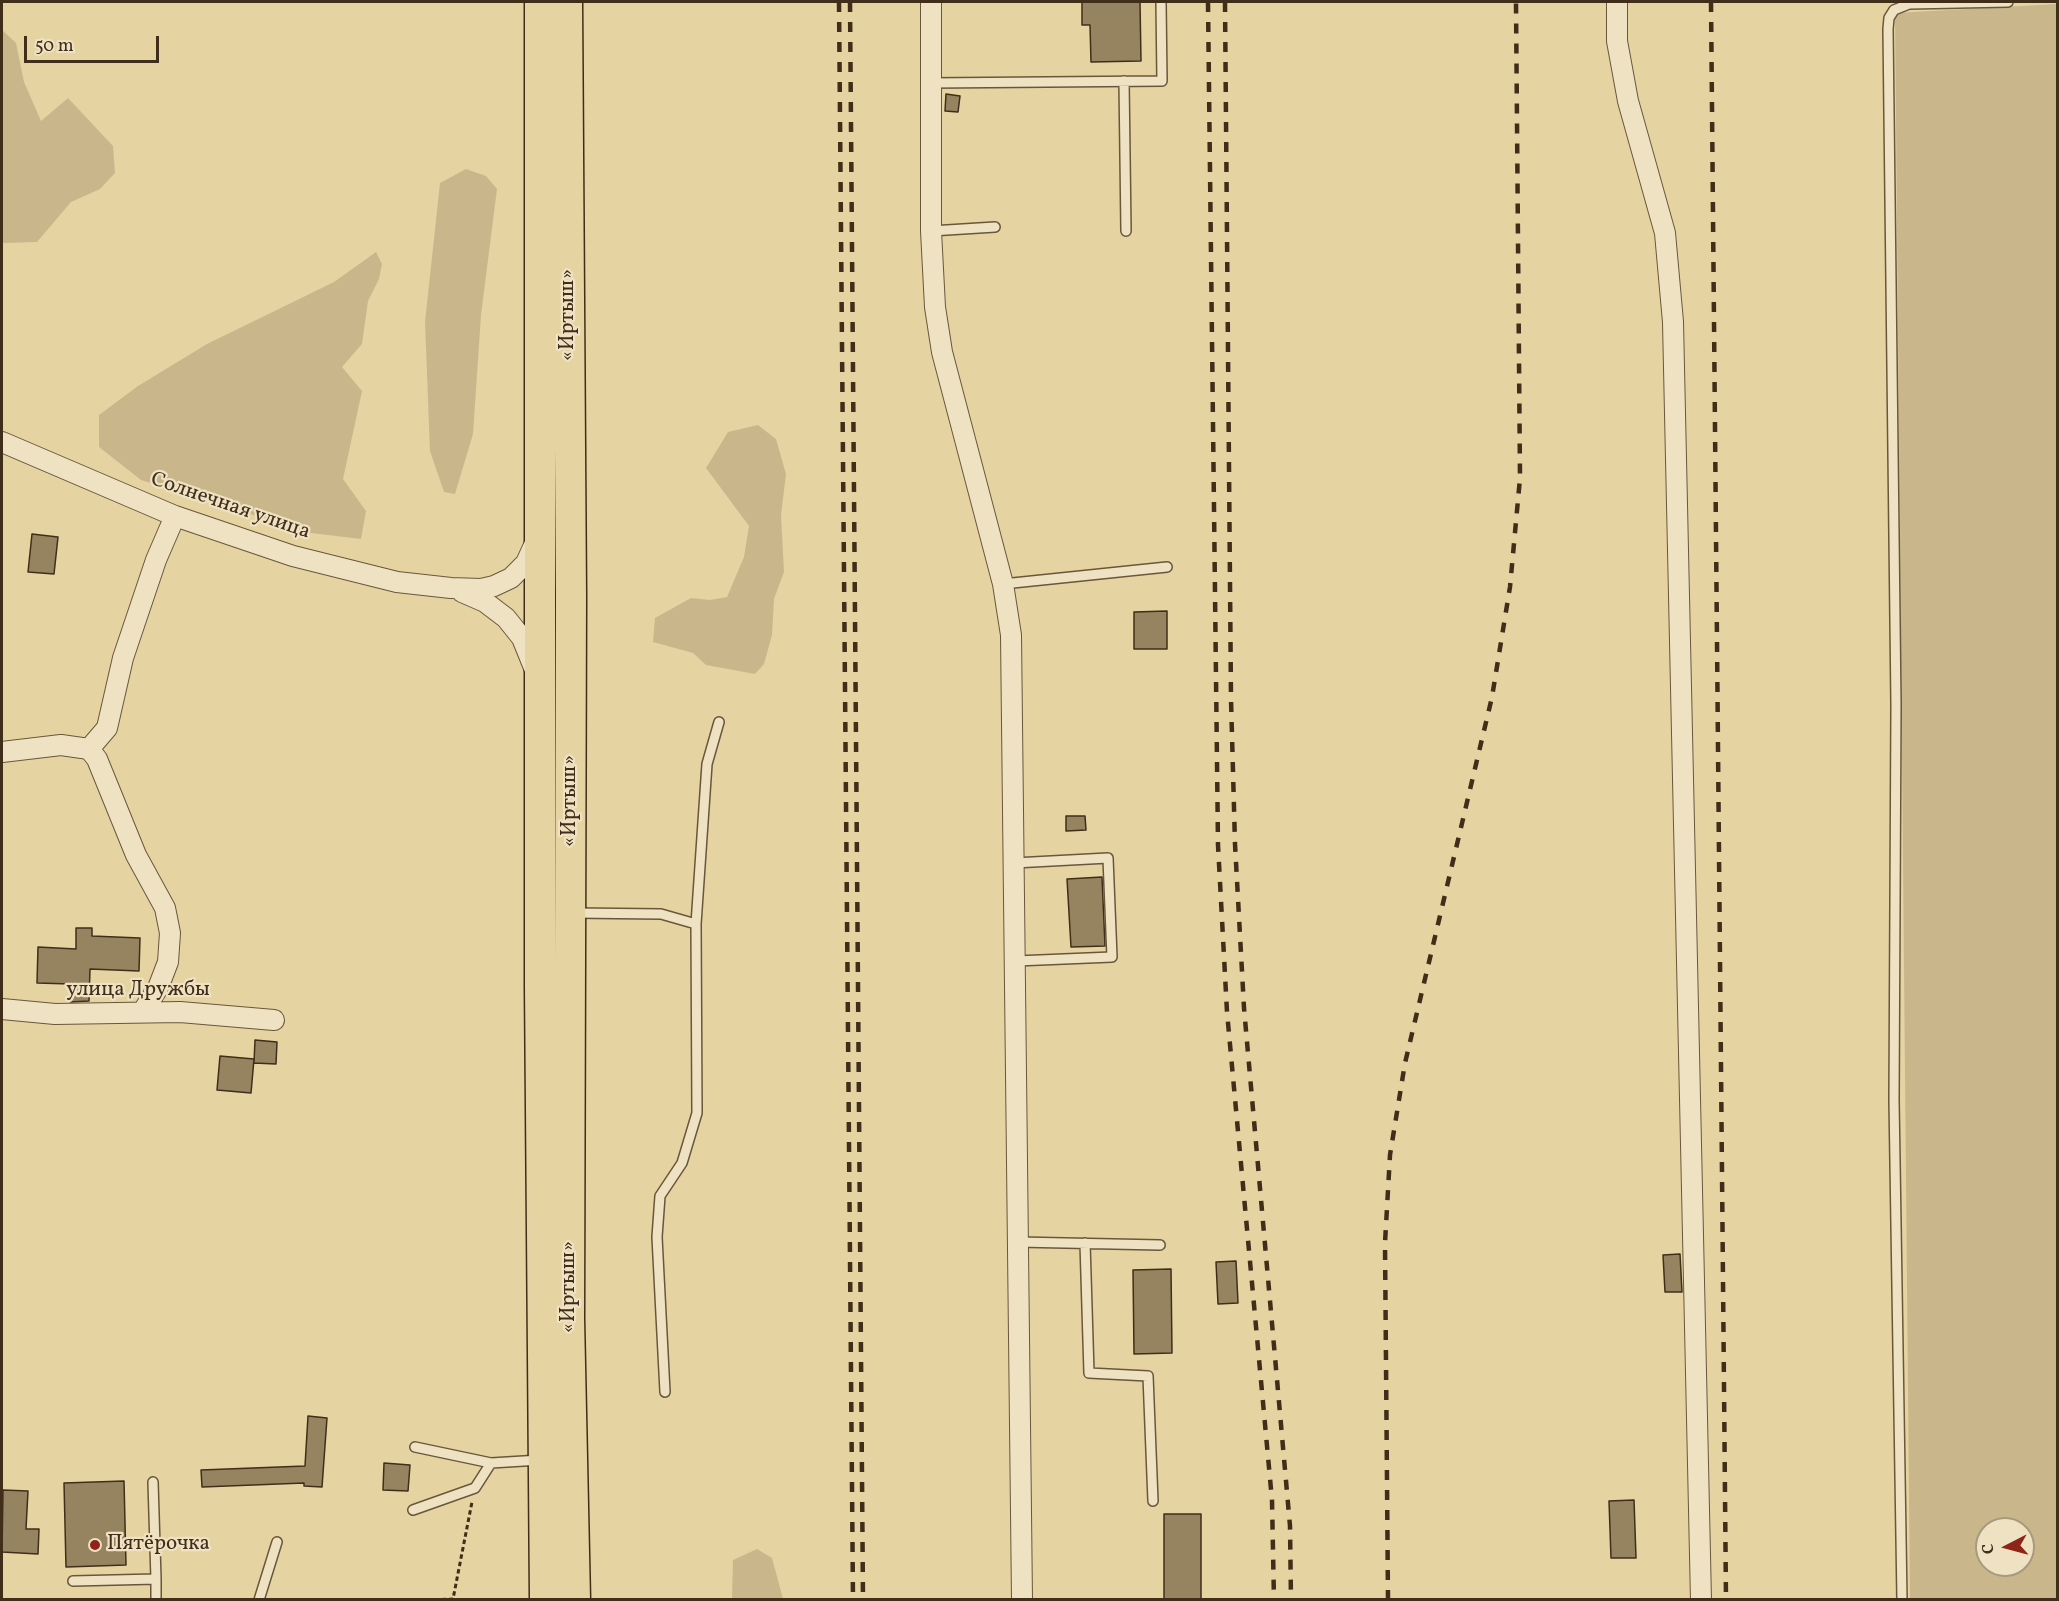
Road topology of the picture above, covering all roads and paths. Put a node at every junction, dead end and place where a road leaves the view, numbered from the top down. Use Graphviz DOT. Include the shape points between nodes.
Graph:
graph roads {
  1 [pos="540,2"];
  2 [pos="567,2"];
  3 [pos="931,2"];
  4 [pos="1161,2"];
  5 [pos="1617,2"];
  6 [pos="2008,2"];
  7 [pos="1124,81"];
  8 [pos="931,83"];
  9 [pos="995,227"];
  10 [pos="931,231"];
  11 [pos="1126,231"];
  12 [pos="2,442"];
  13 [pos="541,514"];
  14 [pos="175,516"];
  15 [pos="1167,567"];
  16 [pos="1003,584"];
  17 [pos="451,588"];
  18 [pos="541,685"];
  19 [pos="719,722"];
  20 [pos="89,749"];
  21 [pos="2,752"];
  22 [pos="1014,862"];
  23 [pos="571,913"];
  24 [pos="696,924"];
  25 [pos="1016,961"];
  26 [pos="2,1009"];
  27 [pos="144,1011"];
  28 [pos="274,1020"];
  29 [pos="1018,1242"];
  30 [pos="1085,1243"];
  31 [pos="1160,1245"];
  32 [pos="665,1392"];
  33 [pos="415,1447"];
  34 [pos="544,1460"];
  35 [pos="491,1463"];
  36 [pos="153,1482"];
  37 [pos="475,1488"];
  38 [pos="1153,1501"];
  39 [pos="413,1510"];
  40 [pos="277,1542"];
  41 [pos="156,1579"];
  42 [pos="73,1581"];
  43 [pos="156,1599"];
  44 [pos="259,1599"];
  45 [pos="434,1599"];
  46 [pos="545,1599"];
  47 [pos="574,1599"];
  48 [pos="1022,1599"];
  49 [pos="1701,1599"];
  50 [pos="1902,1599"];
  1 -- 13 [label="main road, «Иртыш»"];
  2 -- 23 [label="main road, «Иртыш»"];
  3 -- 8 [label="street"];
  4 -- 7 [label="lane" via="1162,81"];
  5 -- 49 [label="street" via="1617,41 1628,101 1665,233 1673,322"];
  6 -- 50 [label="lane" via="1909,4 1894,10 1888,29 1896,705 1894,1100"];
  7 -- 8 [label="lane"];
  7 -- 11 [label="lane"];
  8 -- 10 [label="street"];
  9 -- 10 [label="lane"];
  10 -- 16 [label="street" via="942,352"];
  12 -- 14 [label="street, Солнечная улица"];
  13 -- 17 [label="street" via="532,553 511,578 481,589"];
  13 -- 18 [label="main road, «Иртыш»"];
  14 -- 17 [label="street, Солнечная улица" via="293,556 397,582"];
  14 -- 20 [label="street" via="123,658 107,728"];
  15 -- 16 [label="lane"];
  16 -- 22 [label="street" via="1011,635"];
  17 -- 18 [label="street" via="484,602 506,618 522,638"];
  18 -- 34 [label="main road, «Иртыш»"];
  19 -- 24 [label="lane" via="707,764"];
  20 -- 21 [label="street" via="61,745"];
  20 -- 27 [label="street" via="97,759 136,855 165,908 170,933 168,962"];
  22 -- 25 [label="street"];
  22 -- 25 [label="lane" via="1108,858 1112,957"];
  23 -- 24 [label="lane" via="661,914"];
  23 -- 47 [label="main road, «Иртыш»" via="569,1318"];
  24 -- 32 [label="lane" via="697,1113 682,1163 660,1196 658,1226"];
  25 -- 29 [label="street"];
  26 -- 27 [label="street, улица Дружбы" via="55,1014"];
  27 -- 28 [label="street, улица Дружбы"];
  29 -- 30 [label="lane"];
  29 -- 48 [label="street"];
  30 -- 31 [label="lane"];
  30 -- 38 [label="lane" via="1089,1373 1148,1376"];
  33 -- 35 [label="lane"];
  34 -- 35 [label="lane"];
  34 -- 46 [label="main road, «Иртыш»"];
  35 -- 37 [label="lane"];
  36 -- 41 [label="lane"];
  37 -- 39 [label="lane"];
  37 -- 45 [label="path" via="453,1599"];
  40 -- 44 [label="lane"];
  41 -- 42 [label="lane"];
  41 -- 43 [label="lane"];
}
